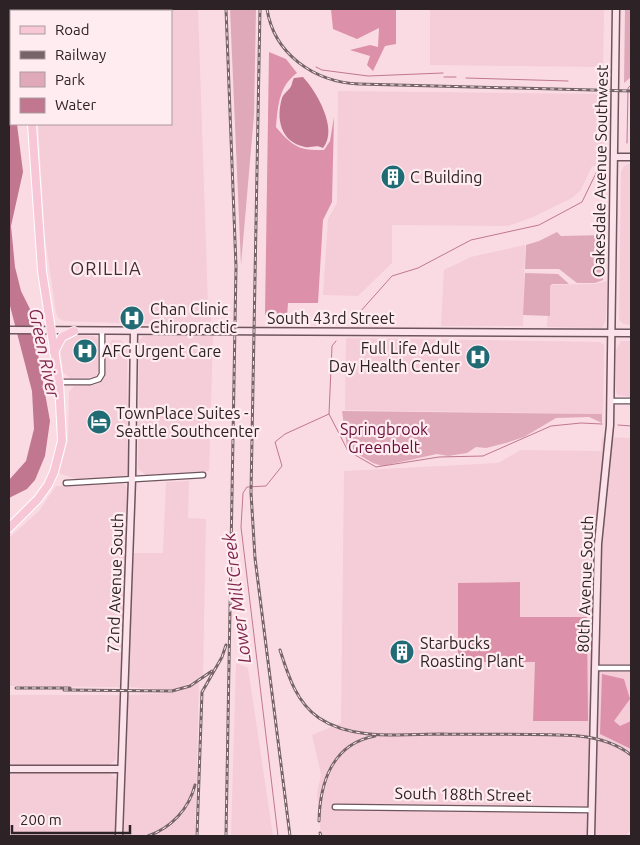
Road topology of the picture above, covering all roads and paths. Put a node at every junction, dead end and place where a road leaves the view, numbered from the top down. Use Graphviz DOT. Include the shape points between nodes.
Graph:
graph roads {
  1 [pos="616,9"];
  2 [pos="32,125"];
  3 [pos="615,156"];
  4 [pos="631,157"];
  5 [pos="9,330"];
  6 [pos="74,330"];
  7 [pos="134,330"];
  8 [pos="51,331"];
  9 [pos="102,331"];
  10 [pos="611,333"];
  11 [pos="631,333"];
  12 [pos="54,352"];
  13 [pos="59,382"];
  14 [pos="610,400"];
  15 [pos="631,401"];
  16 [pos="203,475"];
  17 [pos="132,480"];
  18 [pos="66,483"];
  19 [pos="9,528"];
  20 [pos="595,668"];
  21 [pos="631,668"];
  22 [pos="9,769"];
  23 [pos="121,769"];
  24 [pos="335,807"];
  25 [pos="592,810"];
  26 [pos="120,836"];
  27 [pos="591,836"];
  1 -- 3 [label="street, Oakesdale Avenue Southwest"];
  2 -- 8 [label="main road" via="42,270"];
  3 -- 4 [label="street"];
  3 -- 10 [label="street, Oakesdale Avenue Southwest"];
  5 -- 8 [label="street, South 43rd Street"];
  6 -- 8 [label="street, South 43rd Street"];
  6 -- 9 [label="street, South 43rd Street"];
  6 -- 12 [label="main road" via="62,338"];
  7 -- 9 [label="street, South 43rd Street"];
  7 -- 10 [label="street, South 43rd Street"];
  7 -- 17 [label="street, 72nd Avenue South"];
  8 -- 12 [label="main road"];
  9 -- 13 [label="street" via="102,374 99,379"];
  10 -- 11 [label="street, South 43rd Street"];
  10 -- 14 [label="street, 80th Avenue South"];
  12 -- 13 [label="main road"];
  13 -- 19 [label="main road" via="62,441 56,467 38,499"];
  14 -- 15 [label="street"];
  14 -- 20 [label="street, 80th Avenue South" via="598,544"];
  16 -- 17 [label="street"];
  17 -- 18 [label="street"];
  17 -- 23 [label="street, 72nd Avenue South"];
  20 -- 21 [label="street"];
  20 -- 25 [label="street, 80th Avenue South"];
  22 -- 23 [label="street"];
  23 -- 26 [label="street, 72nd Avenue South"];
  24 -- 25 [label="street, South 188th Street"];
  25 -- 27 [label="street, 80th Avenue South"];
}
